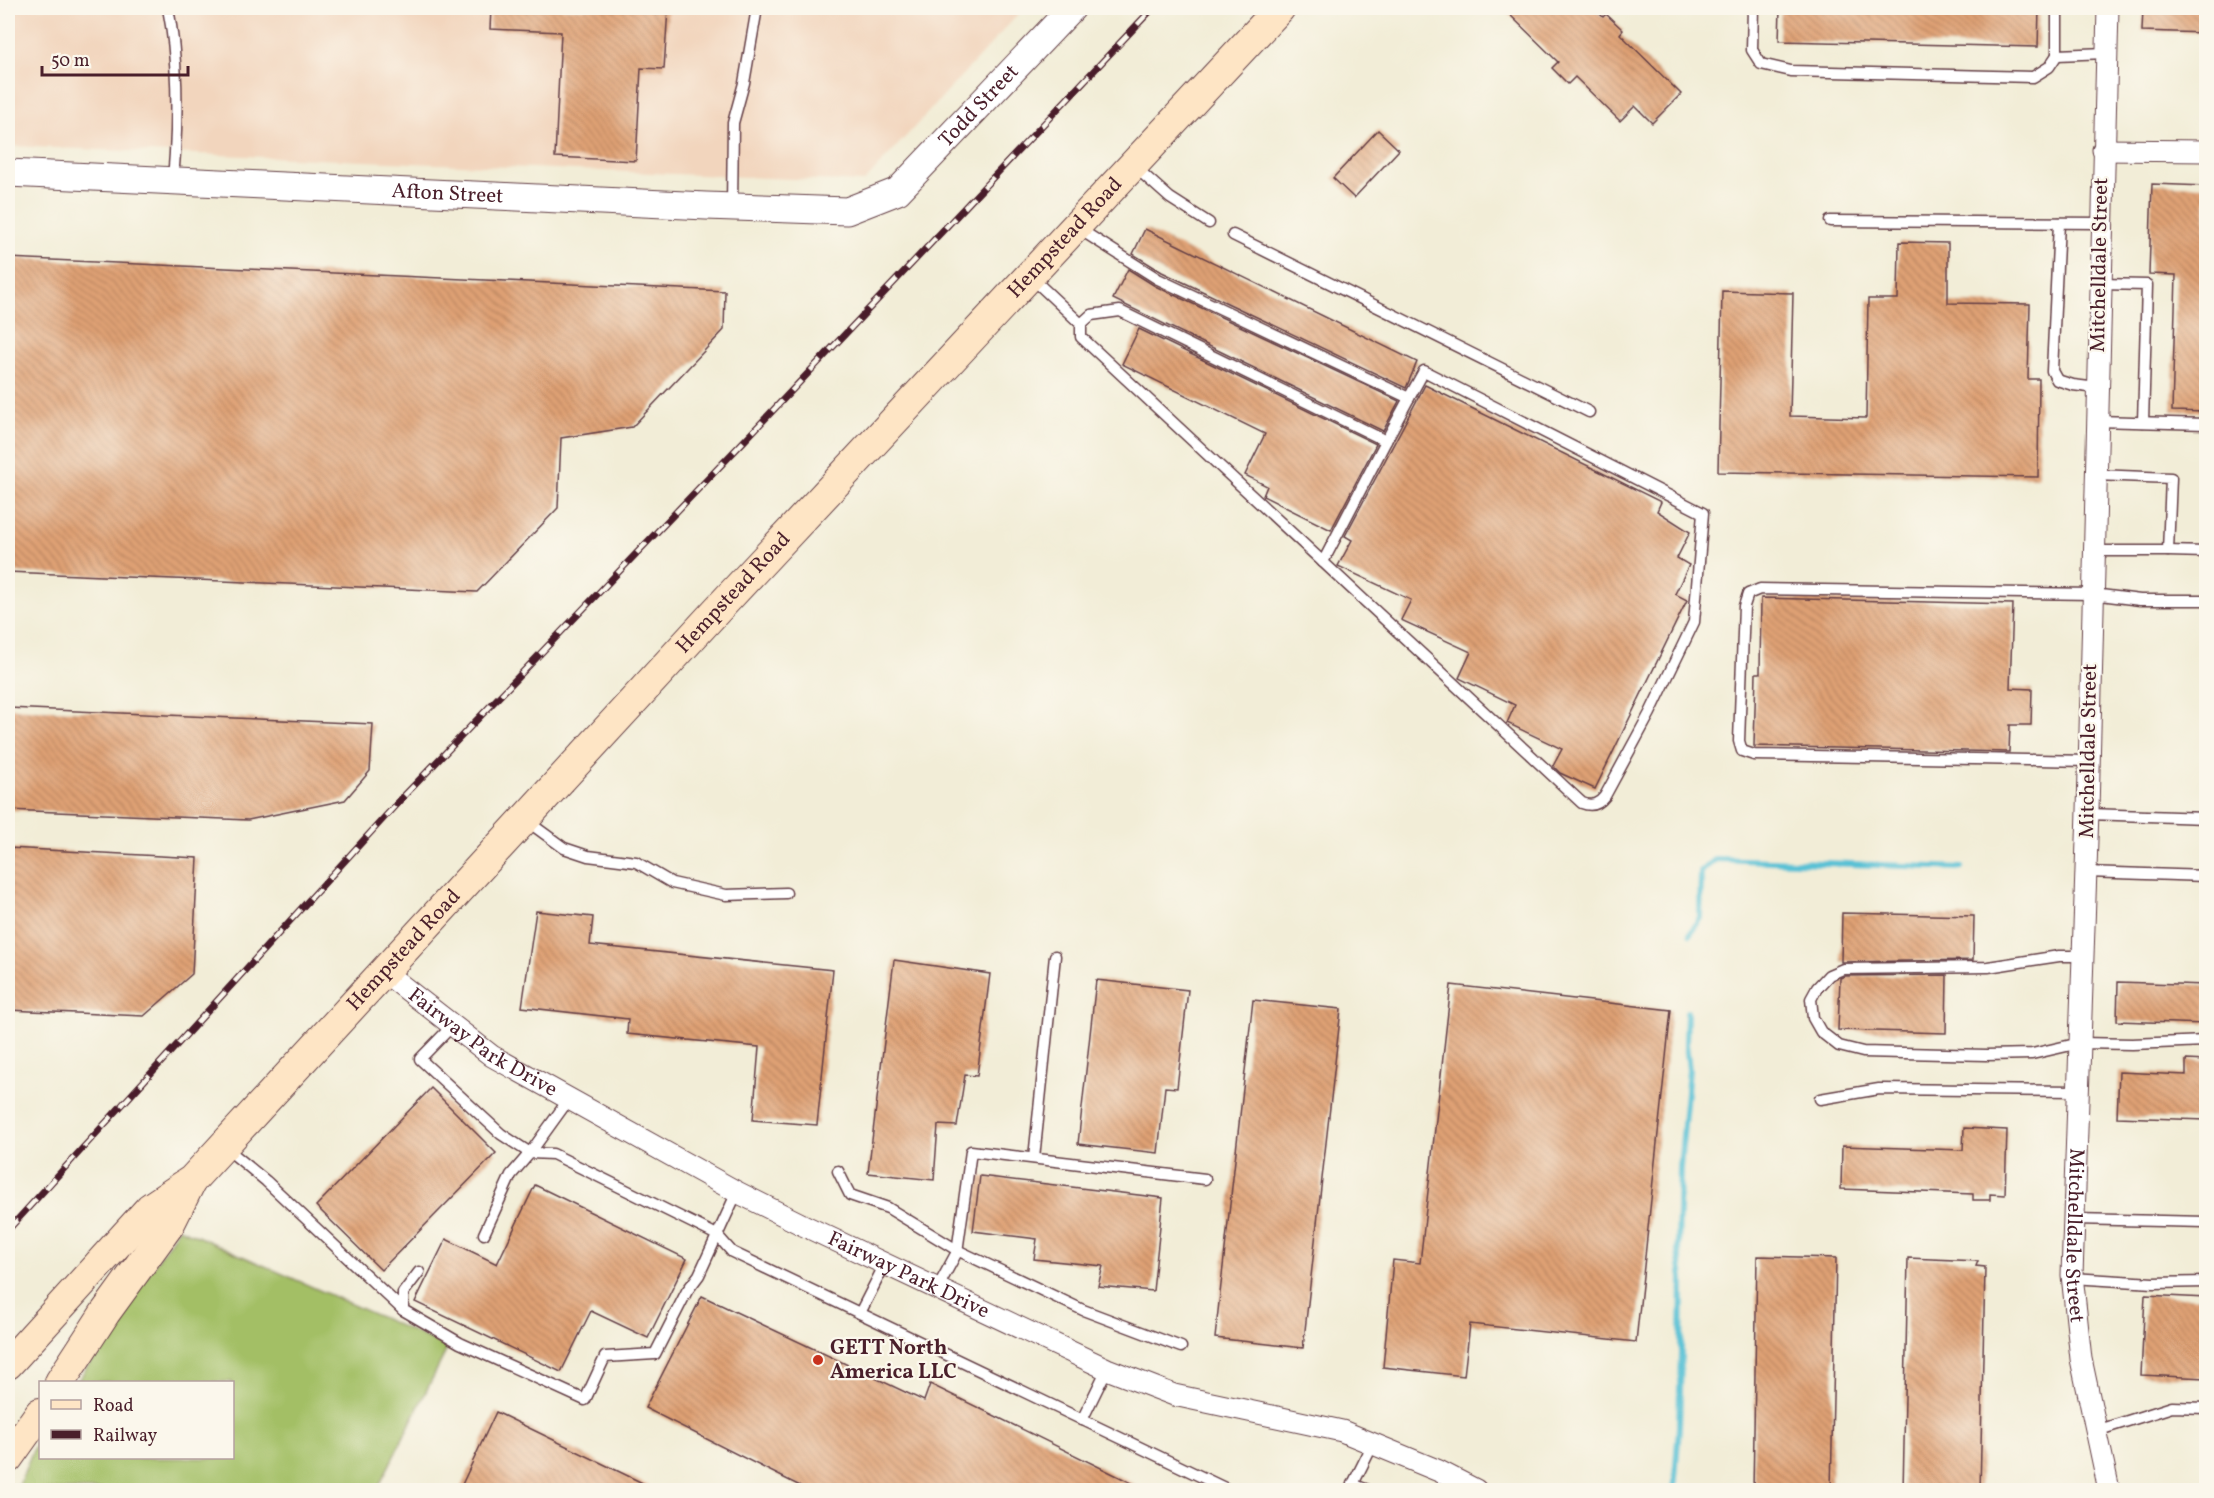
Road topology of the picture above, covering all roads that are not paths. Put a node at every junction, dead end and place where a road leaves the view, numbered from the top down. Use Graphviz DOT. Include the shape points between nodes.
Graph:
graph roads {
  1 [pos="168,8"];
  2 [pos="757,8"];
  3 [pos="1072,8"];
  4 [pos="1280,8"];
  5 [pos="1753,8"];
  6 [pos="2057,8"];
  7 [pos="2108,8"];
  8 [pos="2106,53"];
  9 [pos="2057,55"];
  10 [pos="2103,150"];
  11 [pos="2206,151"];
  12 [pos="1134,166"];
  13 [pos="8,173"];
  14 [pos="173,180"];
  15 [pos="883,197"];
  16 [pos="732,207"];
  17 [pos="1830,221"];
  18 [pos="1209,223"];
  19 [pos="2059,223"];
  20 [pos="2101,223"];
  21 [pos="1076,227"];
  22 [pos="1233,235"];
  23 [pos="1030,277"];
  24 [pos="2100,284"];
  25 [pos="1081,324"];
  26 [pos="2097,388"];
  27 [pos="1409,398"];
  28 [pos="1589,412"];
  29 [pos="2097,421"];
  30 [pos="2143,422"];
  31 [pos="2206,424"];
  32 [pos="1386,441"];
  33 [pos="2096,475"];
  34 [pos="2169,551"];
  35 [pos="2094,552"];
  36 [pos="2206,552"];
  37 [pos="1323,562"];
  38 [pos="2093,594"];
  39 [pos="2204,600"];
  40 [pos="2089,761"];
  41 [pos="2088,814"];
  42 [pos="2206,818"];
  43 [pos="524,819"];
  44 [pos="2086,872"];
  45 [pos="2206,876"];
  46 [pos="786,893"];
  47 [pos="1055,956"];
  48 [pos="2083,956"];
  49 [pos="383,971"];
  50 [pos="453,1025"];
  51 [pos="2206,1041"];
  52 [pos="2080,1043"];
  53 [pos="2078,1091"];
  54 [pos="568,1099"];
  55 [pos="1820,1099"];
  56 [pos="223,1145"];
  57 [pos="530,1153"];
  58 [pos="1034,1158"];
  59 [pos="838,1171"];
  60 [pos="1205,1179"];
  61 [pos="192,1180"];
  62 [pos="737,1192"];
  63 [pos="2074,1219"];
  64 [pos="2206,1222"];
  65 [pos="484,1234"];
  66 [pos="717,1234"];
  67 [pos="957,1250"];
  68 [pos="885,1264"];
  69 [pos="419,1272"];
  70 [pos="2072,1278"];
  71 [pos="2206,1282"];
  72 [pos="938,1289"];
  73 [pos="403,1310"];
  74 [pos="860,1313"];
  75 [pos="1181,1347"];
  76 [pos="8,1364"];
  77 [pos="1107,1369"];
  78 [pos="61,1381"];
  79 [pos="2206,1408"];
  80 [pos="1082,1420"];
  81 [pos="34,1422"];
  82 [pos="2096,1431"];
  83 [pos="1373,1444"];
  84 [pos="8,1458"];
  85 [pos="8,1484"];
  86 [pos="1351,1487"];
  87 [pos="1476,1490"];
  88 [pos="1229,1491"];
  89 [pos="1368,1491"];
  90 [pos="2109,1491"];
  1 -- 14 [label="lane" via="178,126"];
  2 -- 16 [label="lane" via="733,123"];
  3 -- 15 [label="street, Todd Street" via="898,191"];
  4 -- 12 [label="main road, Hempstead Road"];
  5 -- 9 [label="lane" via="1752,50 1756,57 1761,64 1791,71 2033,76 2049,67"];
  6 -- 9 [label="lane"];
  7 -- 8 [label="street, Mitchelldale Street"];
  8 -- 9 [label="lane"];
  8 -- 10 [label="street, Mitchelldale Street"];
  10 -- 11 [label="street"];
  10 -- 20 [label="street, Mitchelldale Street"];
  12 -- 18 [label="lane" via="1170,198"];
  12 -- 21 [label="main road, Hempstead Road"];
  13 -- 14 [label="street, Afton Street"];
  14 -- 16 [label="street, Afton Street"];
  15 -- 16 [label="street, Afton Street" via="847,211"];
  17 -- 19 [label="lane"];
  19 -- 20 [label="lane"];
  19 -- 26 [label="lane" via="2052,371 2057,380"];
  20 -- 24 [label="street, Mitchelldale Street"];
  21 -- 23 [label="main road, Hempstead Road"];
  21 -- 27 [label="lane" via="1158,279"];
  22 -- 28 [label="lane"];
  23 -- 25 [label="lane"];
  23 -- 43 [label="main road, Hempstead Road"];
  24 -- 26 [label="street, Mitchelldale Street"];
  24 -- 30 [label="lane" via="2147,285"];
  25 -- 32 [label="lane" via="1091,315 1120,311"];
  25 -- 37 [label="lane" via="1082,337"];
  26 -- 29 [label="street, Mitchelldale Street"];
  27 -- 32 [label="lane"];
  27 -- 37 [label="lane" via="1424,371 1703,513 1694,622 1600,802 1582,803"];
  29 -- 30 [label="lane"];
  29 -- 33 [label="street, Mitchelldale Street"];
  30 -- 31 [label="lane"];
  32 -- 37 [label="lane"];
  33 -- 34 [label="lane" via="2171,478"];
  33 -- 35 [label="street, Mitchelldale Street"];
  34 -- 35 [label="lane"];
  34 -- 36 [label="lane"];
  35 -- 38 [label="street, Mitchelldale Street"];
  38 -- 39 [label="lane" via="2140,600"];
  38 -- 40 [label="street, Mitchelldale Street"];
  38 -- 40 [label="lane" via="1760,589 1748,594 1744,606 1739,741 1742,750 1754,755"];
  40 -- 41 [label="street, Mitchelldale Street"];
  41 -- 42 [label="lane"];
  41 -- 44 [label="street, Mitchelldale Street"];
  43 -- 46 [label="lane" via="564,848 588,856 636,862 672,883 726,895"];
  43 -- 49 [label="main road, Hempstead Road"];
  44 -- 45 [label="lane"];
  44 -- 48 [label="street, Mitchelldale Street"];
  47 -- 58 [label="lane"];
  48 -- 52 [label="street, Mitchelldale Street"];
  48 -- 52 [label="lane" via="1988,967 1843,969 1829,975 1811,999 1812,1018 1821,1032 1839,1046 1863,1052 2032,1054"];
  49 -- 50 [label="street, Fairway Park Drive"];
  49 -- 56 [label="main road, Hempstead Road"];
  50 -- 54 [label="street, Fairway Park Drive" via="492,1056"];
  50 -- 57 [label="lane" via="420,1059 501,1134"];
  51 -- 52 [label="lane"];
  52 -- 53 [label="street, Mitchelldale Street"];
  53 -- 55 [label="lane" via="1879,1089"];
  53 -- 63 [label="street, Mitchelldale Street"];
  54 -- 57 [label="lane"];
  54 -- 62 [label="street, Fairway Park Drive"];
  56 -- 61 [label="main road, Hempstead Road"];
  56 -- 73 [label="lane"];
  57 -- 65 [label="lane" via="511,1175"];
  57 -- 66 [label="lane" via="553,1154"];
  58 -- 60 [label="lane"];
  58 -- 67 [label="lane" via="971,1151"];
  59 -- 67 [label="lane" via="850,1195 888,1208"];
  61 -- 76 [label="main road, Hempstead Road" via="150,1208"];
  61 -- 78 [label="main road, Hempstead Road" via="169,1225"];
  62 -- 66 [label="lane"];
  62 -- 68 [label="street, Fairway Park Drive"];
  63 -- 64 [label="lane"];
  63 -- 70 [label="street, Mitchelldale Street"];
  66 -- 73 [label="lane" via="655,1354 605,1357 585,1400 460,1343"];
  66 -- 74 [label="lane" via="732,1252"];
  67 -- 72 [label="lane"];
  67 -- 75 [label="lane" via="1083,1310"];
  68 -- 72 [label="street, Fairway Park Drive"];
  68 -- 74 [label="lane"];
  69 -- 73 [label="lane" via="403,1293"];
  70 -- 71 [label="lane"];
  70 -- 82 [label="street, Mitchelldale Street" via="2081,1359"];
  72 -- 77 [label="street, Fairway Park Drive"];
  74 -- 80 [label="lane"];
  77 -- 80 [label="lane"];
  77 -- 83 [label="street, Fairway Park Drive" via="1174,1395 1342,1431"];
  79 -- 82 [label="lane" via="2172,1407"];
  80 -- 88 [label="lane"];
  81 -- 84 [label="main road"];
  81 -- 85 [label="main road"];
  82 -- 90 [label="street, Mitchelldale Street"];
  83 -- 86 [label="lane"];
  83 -- 87 [label="street, Fairway Park Drive"];
  86 -- 89 [label="lane"];
}
